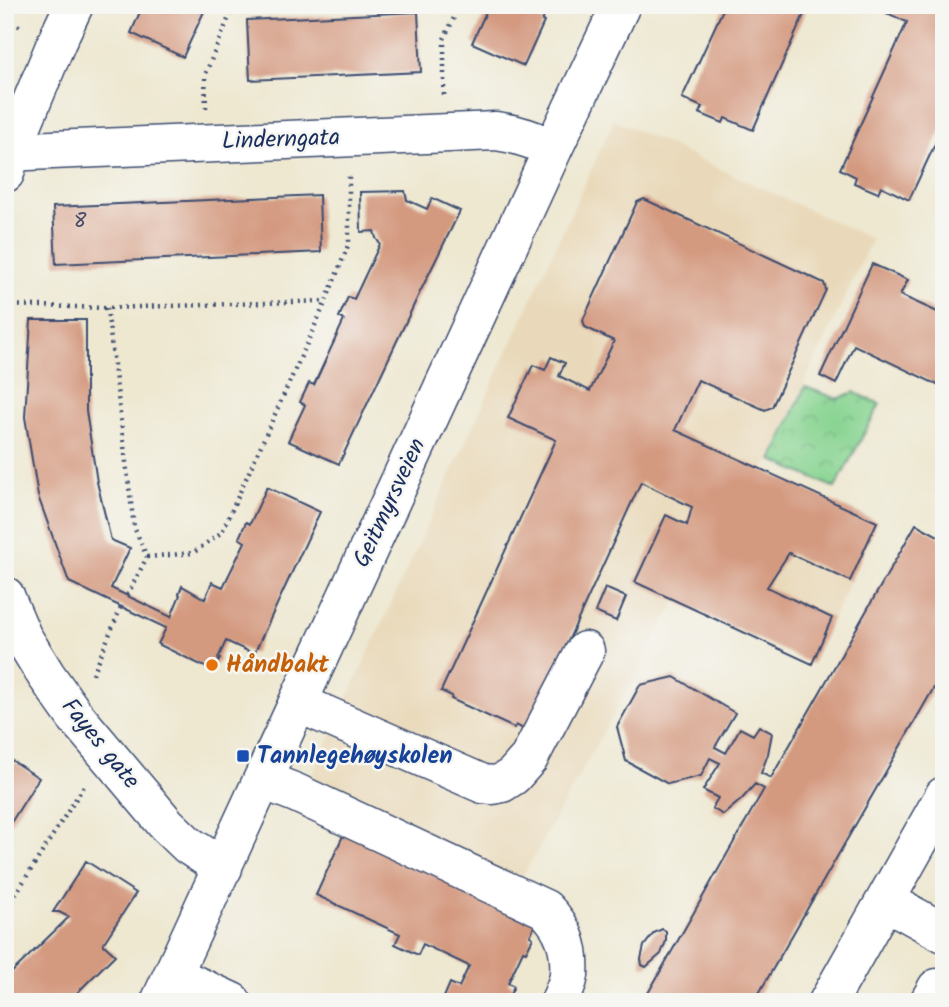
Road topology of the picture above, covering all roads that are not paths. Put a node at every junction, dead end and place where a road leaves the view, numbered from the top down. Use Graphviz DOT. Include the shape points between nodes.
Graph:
graph roads {
  1 [pos="74,5"];
  2 [pos="621,5"];
  3 [pos="554,149"];
  4 [pos="7,159"];
  5 [pos="5,596"];
  6 [pos="586,651"];
  7 [pos="299,703"];
  8 [pos="263,780"];
  9 [pos="944,796"];
  10 [pos="223,868"];
  11 [pos="886,901"];
  12 [pos="944,933"];
  13 [pos="167,988"];
  14 [pos="232,1002"];
  15 [pos="560,1002"];
  16 [pos="828,1002"];
  1 -- 4 [label="street"];
  2 -- 3 [label="street, Geitmyrsveien"];
  3 -- 4 [label="street, Linderngata" via="496,131 206,144"];
  3 -- 7 [label="street, Geitmyrsveien"];
  5 -- 10 [label="street, Fayes gate" via="22,636 75,716 173,831"];
  6 -- 7 [label="street" via="529,758 513,776 493,785"];
  7 -- 8 [label="street, Geitmyrsveien"];
  8 -- 10 [label="street, Geitmyrsveien"];
  8 -- 15 [label="street" via="545,909 564,933 567,945 569,977"];
  9 -- 11 [label="street"];
  10 -- 13 [label="street, Geitmyrsveien"];
  11 -- 12 [label="street"];
  11 -- 16 [label="street"];
  13 -- 14 [label="street"];
}
